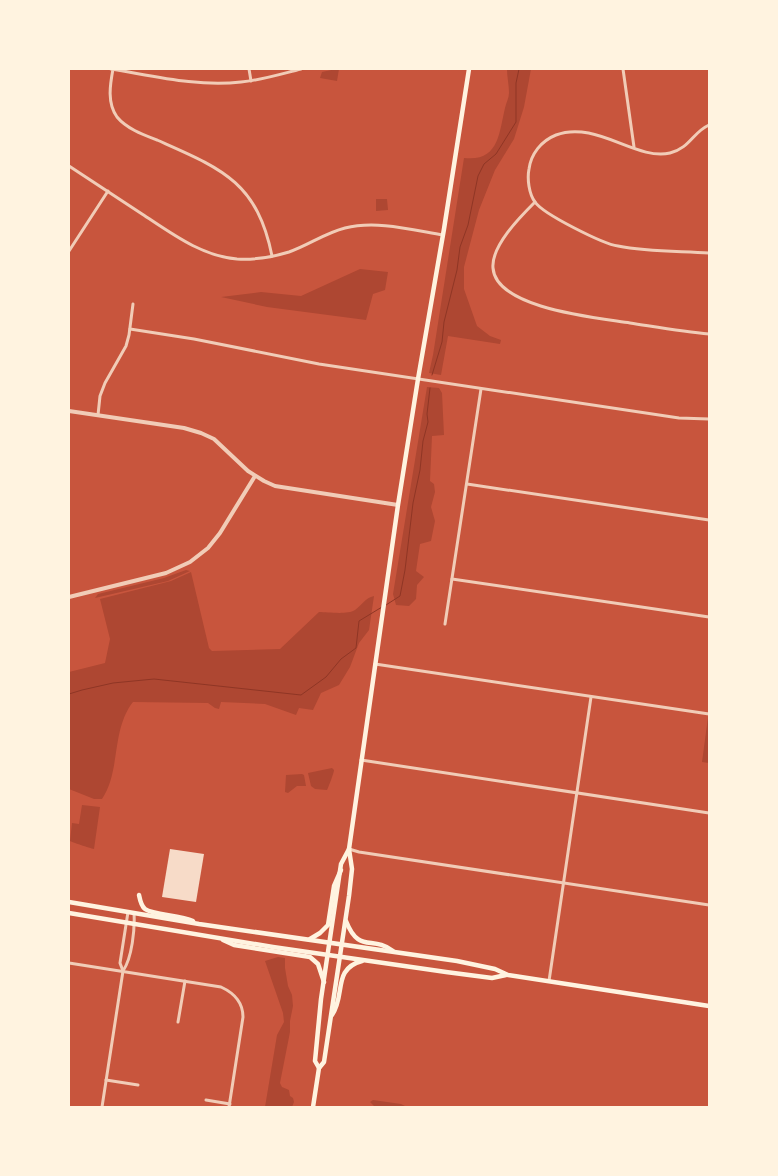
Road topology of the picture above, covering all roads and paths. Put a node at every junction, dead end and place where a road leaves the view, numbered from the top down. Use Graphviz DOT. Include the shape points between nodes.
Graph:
graph roads {
  1 [pos="112,69"];
  2 [pos="249,69"];
  3 [pos="301,69"];
  4 [pos="469,69"];
  5 [pos="623,69"];
  6 [pos="251,81"];
  7 [pos="709,125"];
  8 [pos="634,147"];
  9 [pos="69,166"];
  10 [pos="108,191"];
  11 [pos="535,202"];
  12 [pos="443,235"];
  13 [pos="69,251"];
  14 [pos="709,253"];
  15 [pos="272,256"];
  16 [pos="133,304"];
  17 [pos="130,328"];
  18 [pos="709,334"];
  19 [pos="418,379"];
  20 [pos="481,389"];
  21 [pos="69,411"];
  22 [pos="98,415"];
  23 [pos="709,419"];
  24 [pos="255,476"];
  25 [pos="466,484"];
  26 [pos="398,505"];
  27 [pos="709,520"];
  28 [pos="452,579"];
  29 [pos="69,597"];
  30 [pos="709,617"];
  31 [pos="445,624"];
  32 [pos="375,664"];
  33 [pos="591,697"];
  34 [pos="709,714"];
  35 [pos="361,760"];
  36 [pos="577,794"];
  37 [pos="709,813"];
  38 [pos="349,849"];
  39 [pos="341,870"];
  40 [pos="563,882"];
  41 [pos="139,895"];
  42 [pos="69,902"];
  43 [pos="709,905"];
  44 [pos="128,912"];
  45 [pos="69,913"];
  46 [pos="134,913"];
  47 [pos="346,921"];
  48 [pos="126,922"];
  49 [pos="134,923"];
  50 [pos="199,924"];
  51 [pos="217,937"];
  52 [pos="308,939"];
  53 [pos="330,942"];
  54 [pos="342,944"];
  55 [pos="394,952"];
  56 [pos="328,955"];
  57 [pos="340,957"];
  58 [pos="366,960"];
  59 [pos="69,963"];
  60 [pos="123,971"];
  61 [pos="508,975"];
  62 [pos="185,981"];
  63 [pos="549,981"];
  64 [pos="324,982"];
  65 [pos="709,1006"];
  66 [pos="332,1015"];
  67 [pos="178,1022"];
  68 [pos="319,1068"];
  69 [pos="106,1080"];
  70 [pos="138,1085"];
  71 [pos="206,1100"];
  72 [pos="230,1106"];
  73 [pos="102,1107"];
  74 [pos="313,1107"];
  1 -- 6 [label="street" via="214,84"];
  1 -- 15 [label="street" via="111,101 117,117 135,131 213,166 235,182 259,214"];
  2 -- 6 [label="street"];
  3 -- 6 [label="street"];
  4 -- 12 [label="main road"];
  5 -- 8 [label="street"];
  7 -- 8 [label="street" via="674,152 660,154"];
  8 -- 11 [label="street" via="589,134 554,136 540,146 529,166 529,184"];
  9 -- 10 [label="street"];
  10 -- 13 [label="street"];
  10 -- 15 [label="street" via="207,252 235,259"];
  11 -- 14 [label="street" via="586,234 612,245"];
  11 -- 18 [label="street" via="510,230 494,257 495,276 507,290 563,313"];
  12 -- 15 [label="street" via="379,226 347,227 290,252"];
  12 -- 19 [label="main road"];
  16 -- 17 [label="street"];
  17 -- 19 [label="street" via="298,361"];
  17 -- 22 [label="street" via="123,352 103,386"];
  19 -- 20 [label="street"];
  19 -- 26 [label="main road"];
  20 -- 23 [label="street" via="679,418"];
  20 -- 25 [label="street"];
  21 -- 22 [label="street"];
  22 -- 24 [label="street" via="201,433 214,439"];
  24 -- 26 [label="street" via="284,488"];
  24 -- 29 [label="street" via="220,533 190,562 166,573"];
  25 -- 27 [label="street"];
  25 -- 28 [label="street"];
  26 -- 32 [label="main road"];
  28 -- 30 [label="street"];
  28 -- 31 [label="street"];
  32 -- 33 [label="street"];
  32 -- 35 [label="main road"];
  33 -- 34 [label="street"];
  33 -- 36 [label="street"];
  35 -- 36 [label="street"];
  35 -- 38 [label="main road"];
  36 -- 37 [label="street"];
  36 -- 40 [label="street"];
  38 -- 39 [label="main road"];
  38 -- 40 [label="street"];
  38 -- 47 [label="main road" via="352,869"];
  39 -- 52 [label="main road" via="334,886 328,925"];
  39 -- 53 [label="main road"];
  40 -- 43 [label="street"];
  40 -- 63 [label="street"];
  41 -- 50 [label="main road" via="147,911 184,916"];
  42 -- 44 [label="main road"];
  44 -- 46 [label="main road"];
  44 -- 48 [label="street"];
  45 -- 48 [label="main road"];
  46 -- 49 [label="street"];
  46 -- 50 [label="main road"];
  47 -- 54 [label="main road"];
  47 -- 55 [label="main road" via="358,940 386,946"];
  48 -- 49 [label="main road"];
  48 -- 60 [label="street" via="120,963"];
  49 -- 51 [label="main road"];
  49 -- 60 [label="street" via="128,964"];
  50 -- 52 [label="main road"];
  51 -- 56 [label="main road"];
  51 -- 64 [label="main road" via="234,945 310,958 318,964"];
  52 -- 53 [label="main road"];
  53 -- 54 [label="main road"];
  53 -- 56 [label="main road"];
  54 -- 55 [label="main road"];
  54 -- 57 [label="main road"];
  55 -- 61 [label="main road" via="457,961"];
  56 -- 57 [label="main road"];
  56 -- 64 [label="main road"];
  57 -- 58 [label="main road"];
  57 -- 66 [label="main road"];
  58 -- 61 [label="main road" via="492,978"];
  58 -- 66 [label="main road" via="349,966 342,975 337,1007"];
  59 -- 60 [label="street"];
  60 -- 62 [label="street"];
  60 -- 69 [label="street"];
  61 -- 63 [label="main road"];
  62 -- 67 [label="street"];
  62 -- 72 [label="street" via="228,990 242,1006 243,1024"];
  63 -- 65 [label="main road"];
  64 -- 68 [label="main road" via="315,1061"];
  66 -- 68 [label="main road" via="324,1062"];
  68 -- 74 [label="main road"];
  69 -- 70 [label="street"];
  69 -- 73 [label="street"];
  71 -- 72 [label="street"];
}
